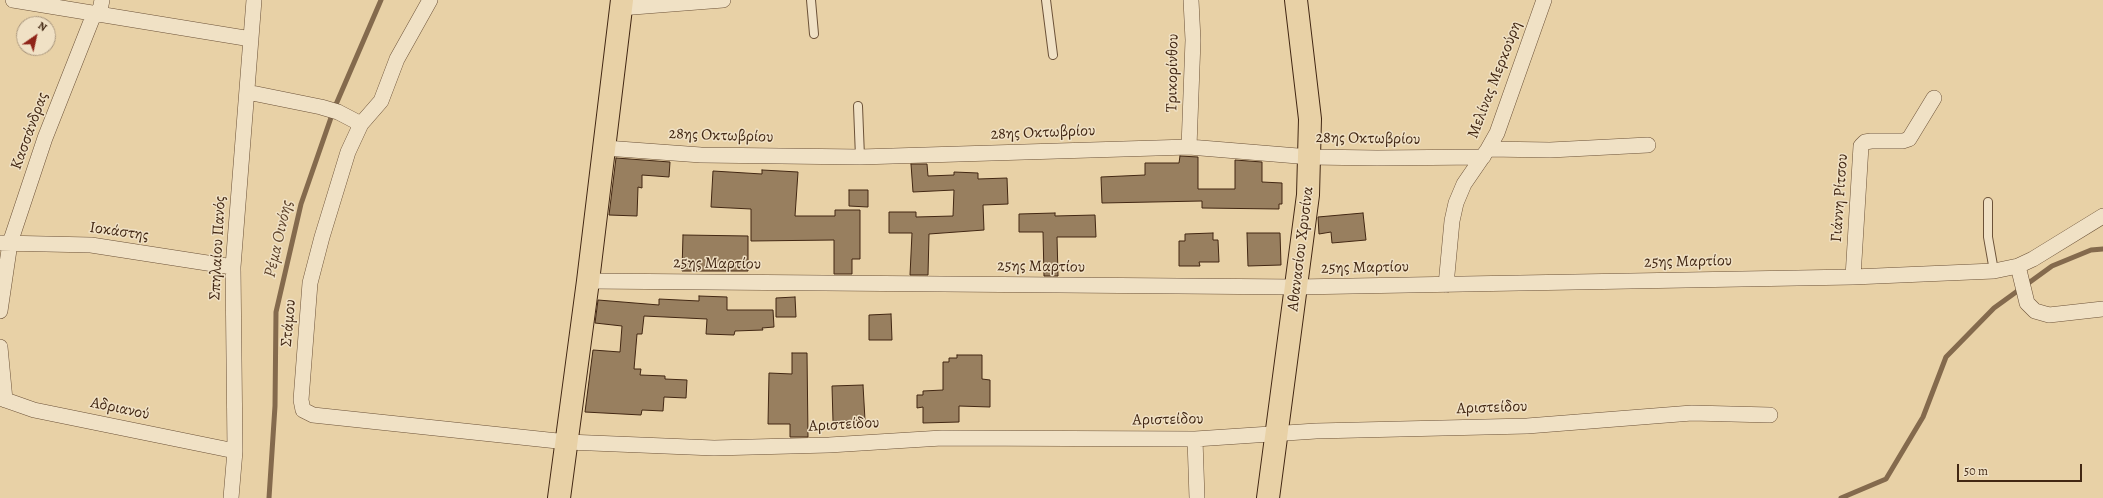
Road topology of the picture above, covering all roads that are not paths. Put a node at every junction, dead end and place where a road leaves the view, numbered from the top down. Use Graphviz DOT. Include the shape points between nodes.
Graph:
graph roads {
  1 [pos="13,0"];
  2 [pos="254,0"];
  3 [pos="430,0"];
  4 [pos="723,0"];
  5 [pos="811,0"];
  6 [pos="1046,0"];
  7 [pos="1191,0"];
  8 [pos="1296,0"];
  9 [pos="1544,0"];
  10 [pos="621,4"];
  11 [pos="98,9"];
  12 [pos="814,34"];
  13 [pos="251,38"];
  14 [pos="1053,55"];
  15 [pos="247,92"];
  16 [pos="1934,98"];
  17 [pos="858,106"];
  18 [pos="361,124"];
  19 [pos="1648,145"];
  20 [pos="1189,147"];
  21 [pos="604,148"];
  22 [pos="1486,153"];
  23 [pos="860,157"];
  24 [pos="1310,157"];
  25 [pos="1988,202"];
  26 [pos="2103,216"];
  27 [pos="5,243"];
  28 [pos="2018,266"];
  29 [pos="233,267"];
  30 [pos="1994,271"];
  31 [pos="1853,277"];
  32 [pos="588,281"];
  33 [pos="1446,285"];
  34 [pos="1297,287"];
  35 [pos="2103,309"];
  36 [pos="0,311"];
  37 [pos="0,347"];
  38 [pos="2,399"];
  39 [pos="1770,415"];
  40 [pos="1278,434"];
  41 [pos="1195,439"];
  42 [pos="567,442"];
  43 [pos="235,451"];
  44 [pos="231,498"];
  45 [pos="559,498"];
  46 [pos="1197,498"];
  47 [pos="1268,498"];
  1 -- 11 [label="street"];
  2 -- 13 [label="street, Σπηλαίου Πανός"];
  3 -- 18 [label="street, Στάμου" via="397,59 381,101"];
  4 -- 10 [label="street"];
  5 -- 12 [label="lane"];
  6 -- 14 [label="lane"];
  7 -- 20 [label="street, Τρικορίνθου"];
  8 -- 24 [label="main road, Αθανασίου Χρυσίνα" via="1308,88"];
  9 -- 22 [label="street, Μελίνας Μερκούρη" via="1497,133"];
  10 -- 21 [label="main road"];
  11 -- 13 [label="street"];
  11 -- 27 [label="street, Κασσάνδρας"];
  13 -- 15 [label="street, Σπηλαίου Πανός"];
  15 -- 18 [label="street" via="321,107 338,112"];
  15 -- 29 [label="street, Σπηλαίου Πανός"];
  16 -- 31 [label="street, Γιάννη Ρίτσου" via="1909,139 1871,141 1861,146"];
  17 -- 23 [label="lane"];
  18 -- 42 [label="street, Στάμου" via="348,152 310,283 301,400 303,410 313,415"];
  19 -- 22 [label="street, 28ης Οκτωβρίου"];
  20 -- 23 [label="street, 28ης Οκτωβρίου"];
  20 -- 24 [label="street, 28ης Οκτωβρίου"];
  21 -- 23 [label="street, 28ης Οκτωβρίου" via="701,155"];
  21 -- 32 [label="main road"];
  22 -- 24 [label="street, 28ης Οκτωβρίου" via="1377,158"];
  22 -- 33 [label="street, Μελίνας Μερκούρη" via="1464,184 1456,204"];
  24 -- 34 [label="main road, Αθανασίου Χρυσίνα"];
  25 -- 30 [label="lane" via="1988,237"];
  26 -- 28 [label="street, 25ης Μαρτίου"];
  27 -- 29 [label="street, Ιοκάστης" via="91,245"];
  27 -- 36 [label="street, Κασσάνδρας"];
  28 -- 30 [label="street, 25ης Μαρτίου"];
  28 -- 35 [label="street" via="2027,303 2036,311 2049,315"];
  29 -- 43 [label="street, Σπηλαίου Πανός"];
  30 -- 31 [label="street, 25ης Μαρτίου"];
  31 -- 33 [label="street, 25ης Μαρτίου"];
  32 -- 34 [label="street, 25ης Μαρτίου"];
  32 -- 42 [label="main road"];
  33 -- 34 [label="street, 25ης Μαρτίου"];
  34 -- 40 [label="main road, Αθανασίου Χρυσίνα"];
  37 -- 38 [label="street"];
  38 -- 43 [label="street, Αδριανού" via="34,410"];
  39 -- 40 [label="street, Αριστείδου" via="1692,413 1527,426 1316,430"];
  40 -- 41 [label="street, Αριστείδου"];
  40 -- 47 [label="main road, Αθανασίου Χρυσίνα"];
  41 -- 42 [label="street, Αριστείδου" via="942,438 829,445 714,448"];
  41 -- 46 [label="street"];
  42 -- 45 [label="main road"];
  43 -- 44 [label="street, Σπηλαίου Πανός"];
}
